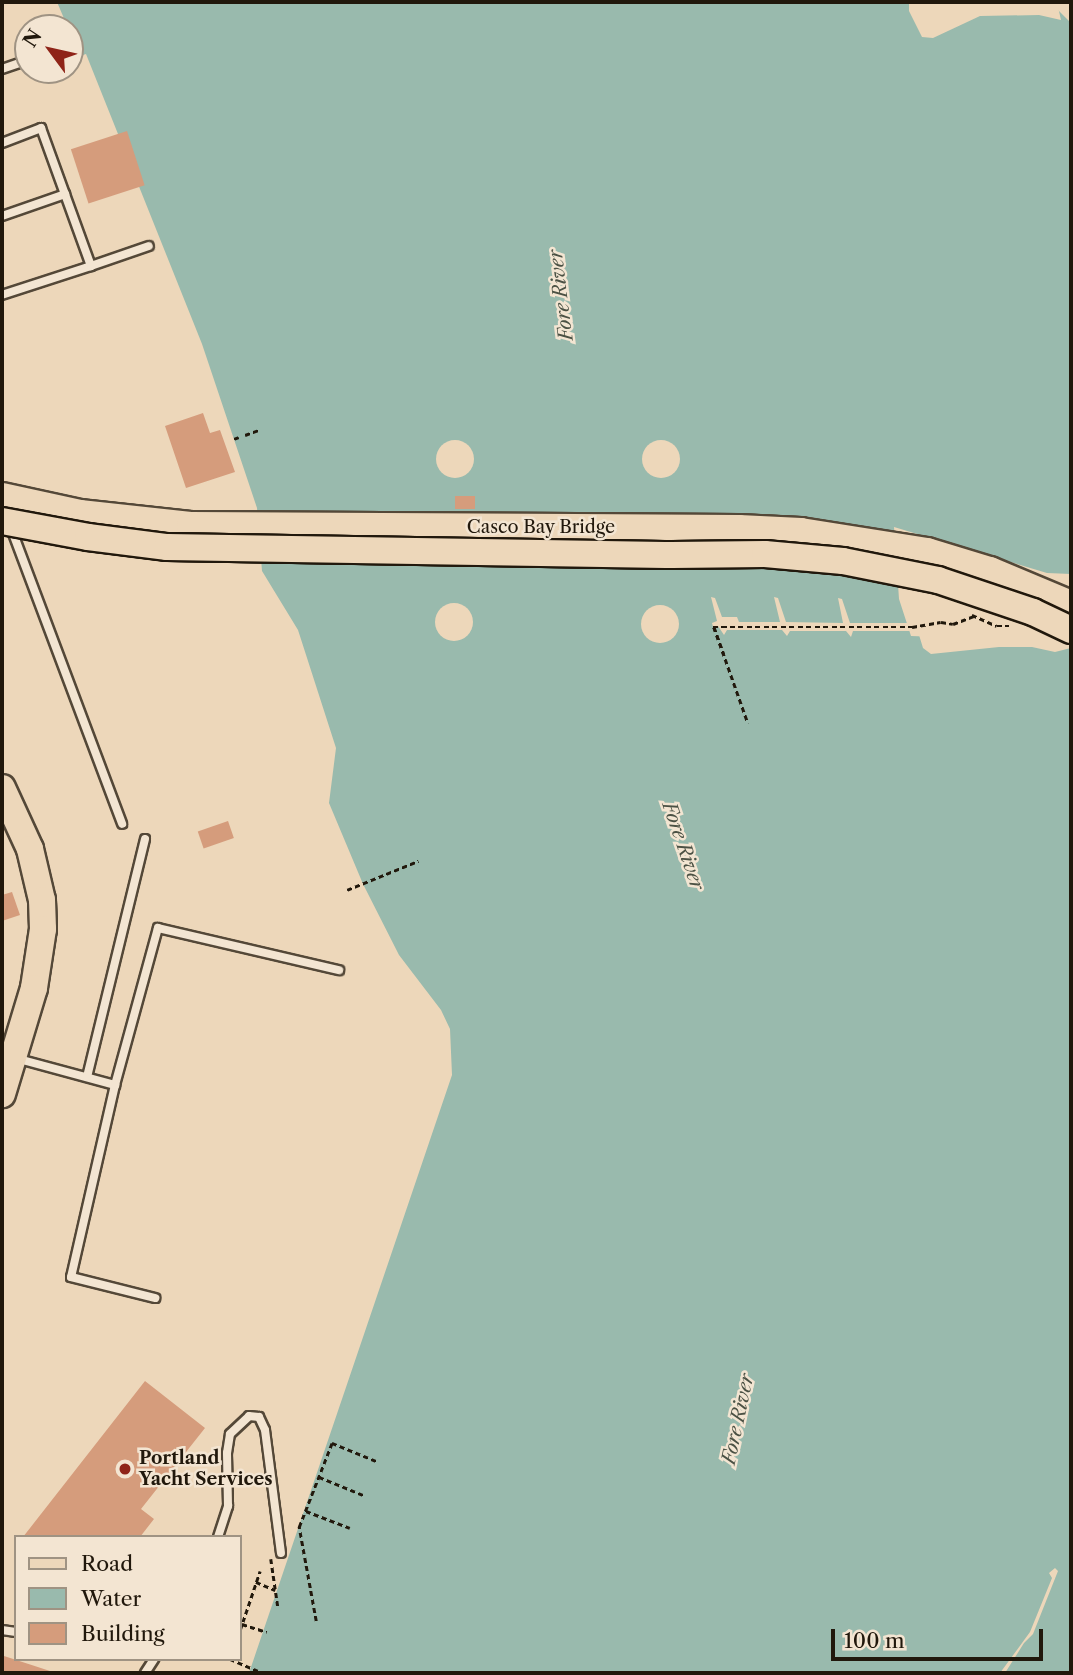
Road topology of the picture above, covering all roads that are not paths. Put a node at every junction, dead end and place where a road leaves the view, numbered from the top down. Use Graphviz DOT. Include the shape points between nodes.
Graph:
graph roads {
  1 [pos="2,142"];
  2 [pos="65,194"];
  3 [pos="2,216"];
  4 [pos="149,246"];
  5 [pos="91,266"];
  6 [pos="2,295"];
  7 [pos="3,511"];
  8 [pos="1071,604"];
  9 [pos="1071,630"];
  10 [pos="2,788"];
  11 [pos="122,824"];
  12 [pos="145,839"];
  13 [pos="339,970"];
  14 [pos="10,1051"];
  15 [pos="87,1077"];
  16 [pos="115,1084"];
  17 [pos="2,1094"];
  18 [pos="155,1298"];
  19 [pos="219,1535"];
  20 [pos="281,1553"];
  1 -- 2 [label="lane" via="41,128"];
  2 -- 3 [label="lane"];
  2 -- 5 [label="lane"];
  4 -- 5 [label="lane"];
  5 -- 6 [label="lane"];
  7 -- 8 [label="main road, Casco Bay Bridge" via="80,513 190,525 802,531 927,551 990,570"];
  7 -- 9 [label="main road, Casco Bay Bridge, bridge" via="88,537 167,547 765,554 830,560 937,580 1033,612"];
  7 -- 11 [label="lane"];
  10 -- 14 [label="main road" via="30,849 42,900 40,960"];
  12 -- 15 [label="lane"];
  13 -- 16 [label="lane" via="158,928"];
  14 -- 15 [label="lane"];
  14 -- 17 [label="main road"];
  15 -- 16 [label="lane"];
  16 -- 18 [label="lane" via="71,1277"];
  19 -- 20 [label="lane" via="228,1506 230,1434 249,1416 259,1417 265,1430"];
}
